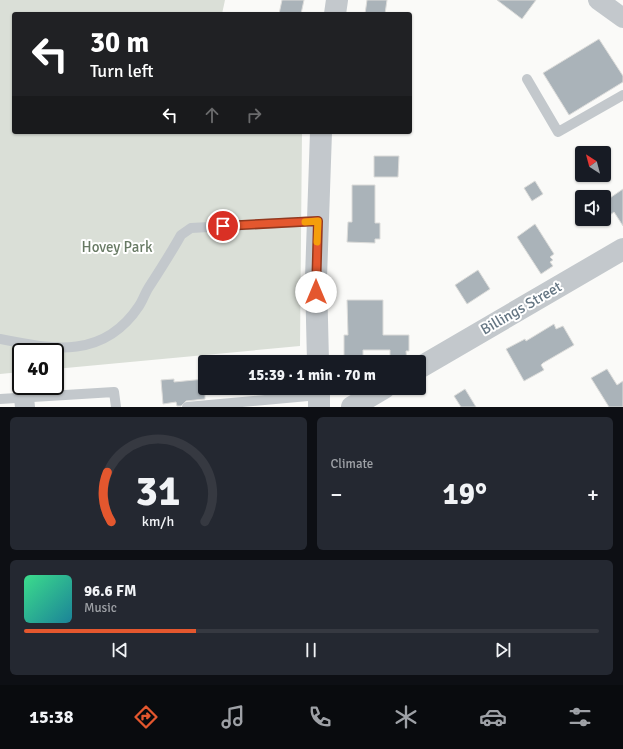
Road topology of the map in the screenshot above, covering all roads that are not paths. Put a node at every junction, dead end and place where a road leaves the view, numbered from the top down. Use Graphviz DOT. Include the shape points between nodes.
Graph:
graph roads {
  1 [pos="337,0"];
  2 [pos="598,0"];
  3 [pos="335,12"];
  4 [pos="623,18"];
  5 [pos="527,79"];
  6 [pos="623,95"];
  7 [pos="321,134"];
  8 [pos="318,221"];
  9 [pos="623,249"];
  10 [pos="0,339"];
  11 [pos="318,355"];
  12 [pos="426,364"];
  13 [pos="372,395"];
  14 [pos="319,397"];
  15 [pos="0,399"];
  16 [pos="24,402"];
  17 [pos="116,407"];
  18 [pos="187,407"];
  19 [pos="352,407"];
  1 -- 3 [label="street"];
  2 -- 4 [label="street"];
  5 -- 6 [label="lane" via="558,132"];
  7 -- 8 [label="street"];
  8 -- 10 [label="lane" via="191,228 181,235 139,306 117,331 99,342 78,347 38,347"];
  8 -- 11 [label="street"];
  9 -- 12 [label="street, Billings Street"];
  13 -- 19 [label="street"];
  14 -- 18 [label="lane"];
  15 -- 16 [label="lane"];
  16 -- 17 [label="lane" via="114,392"];
}
